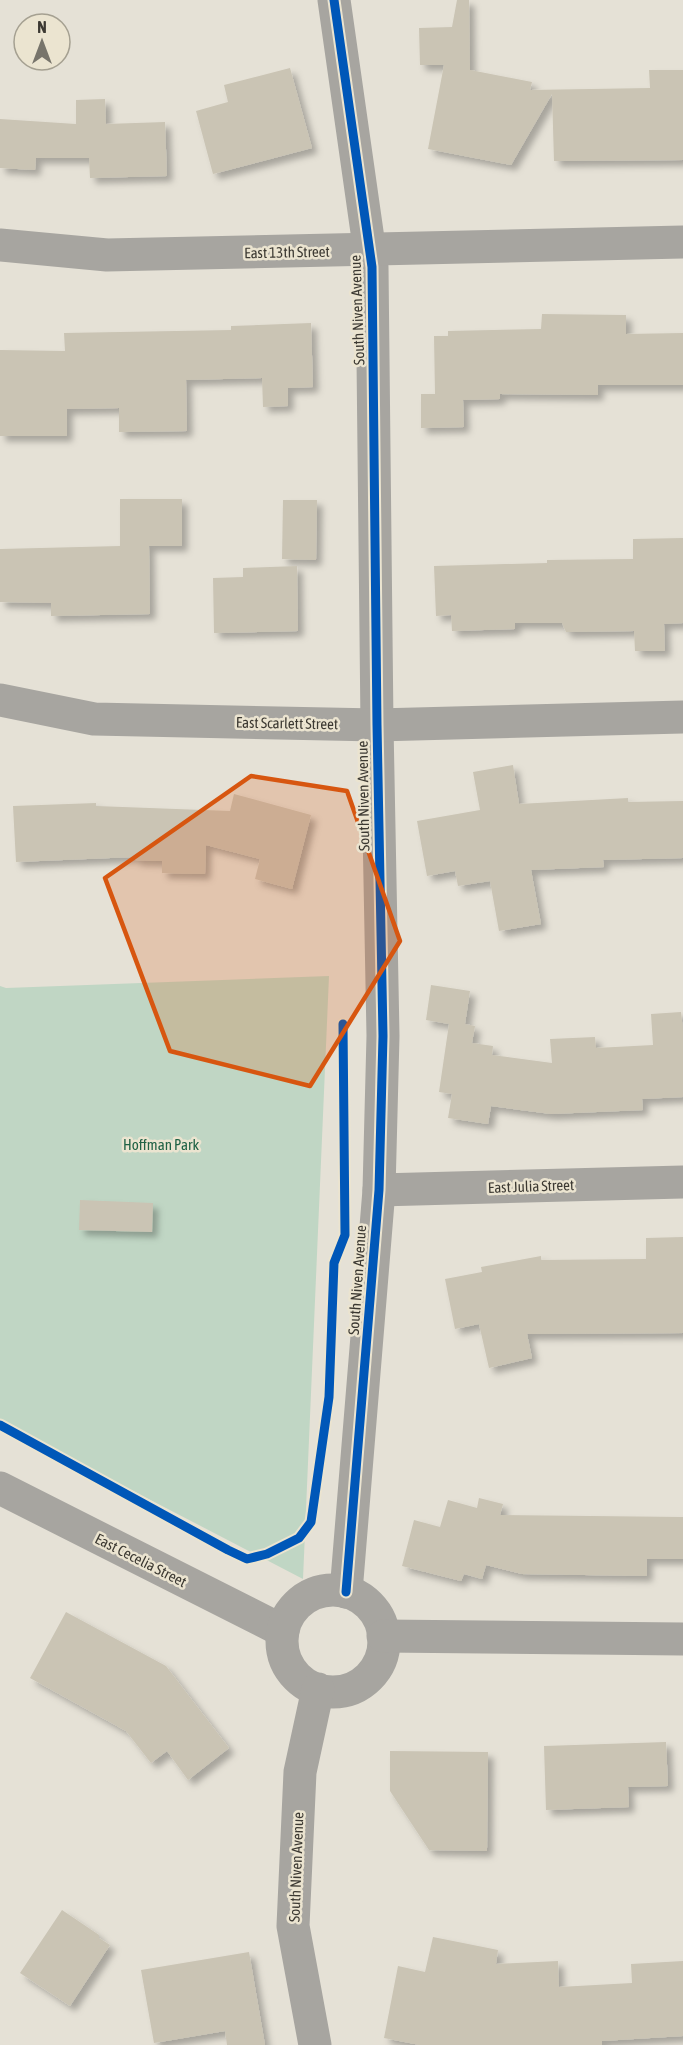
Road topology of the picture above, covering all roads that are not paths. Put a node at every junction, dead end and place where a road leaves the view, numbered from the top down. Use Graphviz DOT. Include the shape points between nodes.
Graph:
graph roads {
  1 [pos="334,0"];
  2 [pos="683,242"];
  3 [pos="0,245"];
  4 [pos="370,250"];
  5 [pos="0,700"];
  6 [pos="683,717"];
  7 [pos="377,725"];
  8 [pos="683,1182"];
  9 [pos="379,1190"];
  10 [pos="0,1488"];
  11 [pos="346,1592"];
  12 [pos="283,1631"];
  13 [pos="383,1636"];
  14 [pos="683,1639"];
  15 [pos="318,1689"];
  16 [pos="315,2045"];
  1 -- 4 [label="street, South Niven Avenue"];
  2 -- 4 [label="street, East 13th Street"];
  3 -- 4 [label="street, East 13th Street" via="107,255"];
  4 -- 7 [label="street, South Niven Avenue"];
  5 -- 7 [label="street, East Scarlett Street" via="94,719"];
  6 -- 7 [label="street, East Scarlett Street"];
  7 -- 9 [label="street, South Niven Avenue" via="383,1036"];
  8 -- 9 [label="street, East Julia Street"];
  9 -- 11 [label="street, South Niven Avenue"];
  10 -- 12 [label="street, East Cecelia Street"];
  11 -- 12 [label="street" via="322,1591 306,1597 290,1614"];
  11 -- 13 [label="street" via="367,1603 377,1615"];
  12 -- 15 [label="street" via="282,1652 288,1667 298,1679"];
  13 -- 14 [label="street"];
  13 -- 15 [label="street" via="380,1661 358,1685 328,1692"];
  15 -- 16 [label="street, South Niven Avenue" via="300,1772 293,1926"];
}
